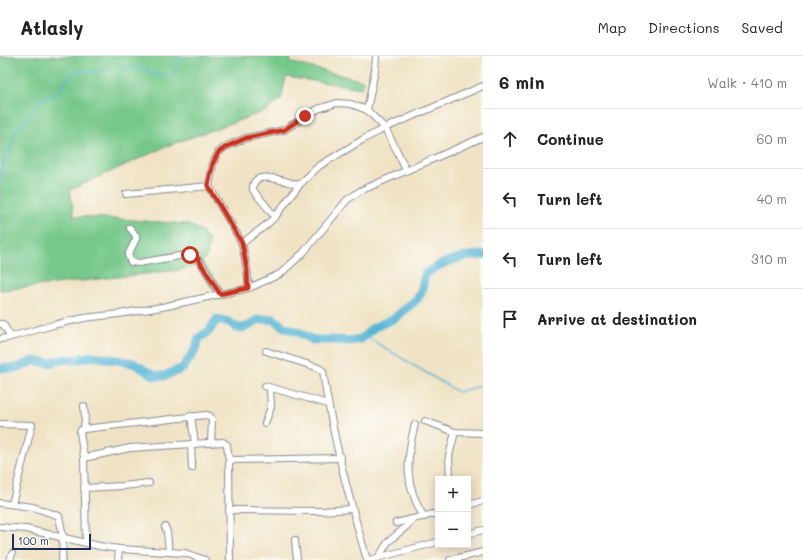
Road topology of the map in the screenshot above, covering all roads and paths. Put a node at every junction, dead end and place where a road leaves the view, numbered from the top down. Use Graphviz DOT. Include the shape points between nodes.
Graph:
graph roads {
  1 [pos="376,56"];
  2 [pos="483,86"];
  3 [pos="366,110"];
  4 [pos="384,128"];
  5 [pos="483,136"];
  6 [pos="406,170"];
  7 [pos="299,185"];
  8 [pos="208,186"];
  9 [pos="126,194"];
  10 [pos="275,217"];
  11 [pos="130,228"];
  12 [pos="242,243"];
  13 [pos="248,288"];
  14 [pos="220,294"];
  15 [pos="0,324"];
  16 [pos="11,336"];
  17 [pos="0,339"];
  18 [pos="266,351"];
  19 [pos="328,404"];
  20 [pos="84,406"];
  21 [pos="191,416"];
  22 [pos="425,421"];
  23 [pos="0,424"];
  24 [pos="265,424"];
  25 [pos="415,424"];
  26 [pos="84,429"];
  27 [pos="455,432"];
  28 [pos="483,433"];
  29 [pos="211,443"];
  30 [pos="193,444"];
  31 [pos="84,458"];
  32 [pos="341,458"];
  33 [pos="229,460"];
  34 [pos="192,468"];
  35 [pos="450,476"];
  36 [pos="149,483"];
  37 [pos="84,488"];
  38 [pos="483,501"];
  39 [pos="0,503"];
  40 [pos="12,504"];
  41 [pos="471,504"];
  42 [pos="352,509"];
  43 [pos="229,510"];
  44 [pos="435,514"];
  45 [pos="424,517"];
  46 [pos="411,520"];
  47 [pos="396,523"];
  48 [pos="0,527"];
  49 [pos="165,527"];
  50 [pos="483,530"];
  51 [pos="471,533"];
  52 [pos="63,537"];
  53 [pos="295,540"];
  54 [pos="86,542"];
  55 [pos="435,543"];
  56 [pos="119,549"];
  57 [pos="169,551"];
  58 [pos="483,552"];
  59 [pos="378,558"];
  60 [pos="454,559"];
  61 [pos="62,560"];
  62 [pos="118,560"];
  63 [pos="202,560"];
  64 [pos="230,560"];
  65 [pos="297,560"];
  66 [pos="368,560"];
  1 -- 3 [label="street"];
  2 -- 4 [label="street"];
  3 -- 4 [label="street"];
  3 -- 8 [label="street" via="351,104 323,106 284,130 233,143 218,153"];
  4 -- 6 [label="street"];
  4 -- 7 [label="street" via="324,162"];
  5 -- 6 [label="street"];
  6 -- 13 [label="street" via="360,191 347,200 297,259 280,274"];
  7 -- 10 [label="street"];
  7 -- 10 [label="street" via="269,178 254,180 253,190"];
  8 -- 9 [label="street"];
  8 -- 12 [label="street"];
  10 -- 12 [label="street"];
  11 -- 14 [label="street" via="136,236 128,252 131,262 193,255"];
  12 -- 13 [label="street"];
  13 -- 14 [label="street"];
  14 -- 16 [label="street" via="162,307 84,318"];
  15 -- 16 [label="street" via="3,324"];
  16 -- 17 [label="street"];
  18 -- 19 [label="street" via="323,371"];
  19 -- 24 [label="street" via="268,387 271,406"];
  19 -- 32 [label="street"];
  20 -- 26 [label="street"];
  21 -- 26 [label="street"];
  21 -- 29 [label="street" via="206,415 211,418"];
  21 -- 30 [label="street"];
  22 -- 27 [label="street"];
  23 -- 40 [label="street" via="32,425"];
  25 -- 45 [label="street" via="408,465 410,485"];
  26 -- 31 [label="street" via="80,432"];
  27 -- 28 [label="street"];
  27 -- 35 [label="street" via="449,456"];
  29 -- 30 [label="street"];
  29 -- 33 [label="street" via="227,443"];
  30 -- 31 [label="street" via="130,448"];
  30 -- 34 [label="street"];
  31 -- 37 [label="street"];
  32 -- 33 [label="street"];
  32 -- 42 [label="street"];
  33 -- 43 [label="street"];
  36 -- 37 [label="street"];
  37 -- 54 [label="street"];
  38 -- 41 [label="street"];
  39 -- 40 [label="street"];
  40 -- 52 [label="street" via="33,507 59,516"];
  42 -- 43 [label="street"];
  42 -- 66 [label="street"];
  43 -- 64 [label="street"];
  44 -- 45 [label="street"];
  45 -- 46 [label="street"];
  46 -- 47 [label="street"];
  46 -- 59 [label="street" via="388,542"];
  48 -- 52 [label="street" via="26,529"];
  49 -- 57 [label="street"];
  50 -- 51 [label="street"];
  52 -- 54 [label="street"];
  52 -- 61 [label="street"];
  53 -- 65 [label="street"];
  54 -- 56 [label="street"];
  55 -- 59 [label="street"];
  56 -- 57 [label="street"];
  56 -- 62 [label="street"];
  57 -- 63 [label="street" via="185,553"];
  58 -- 60 [label="street"];
  59 -- 66 [label="street"];
}
